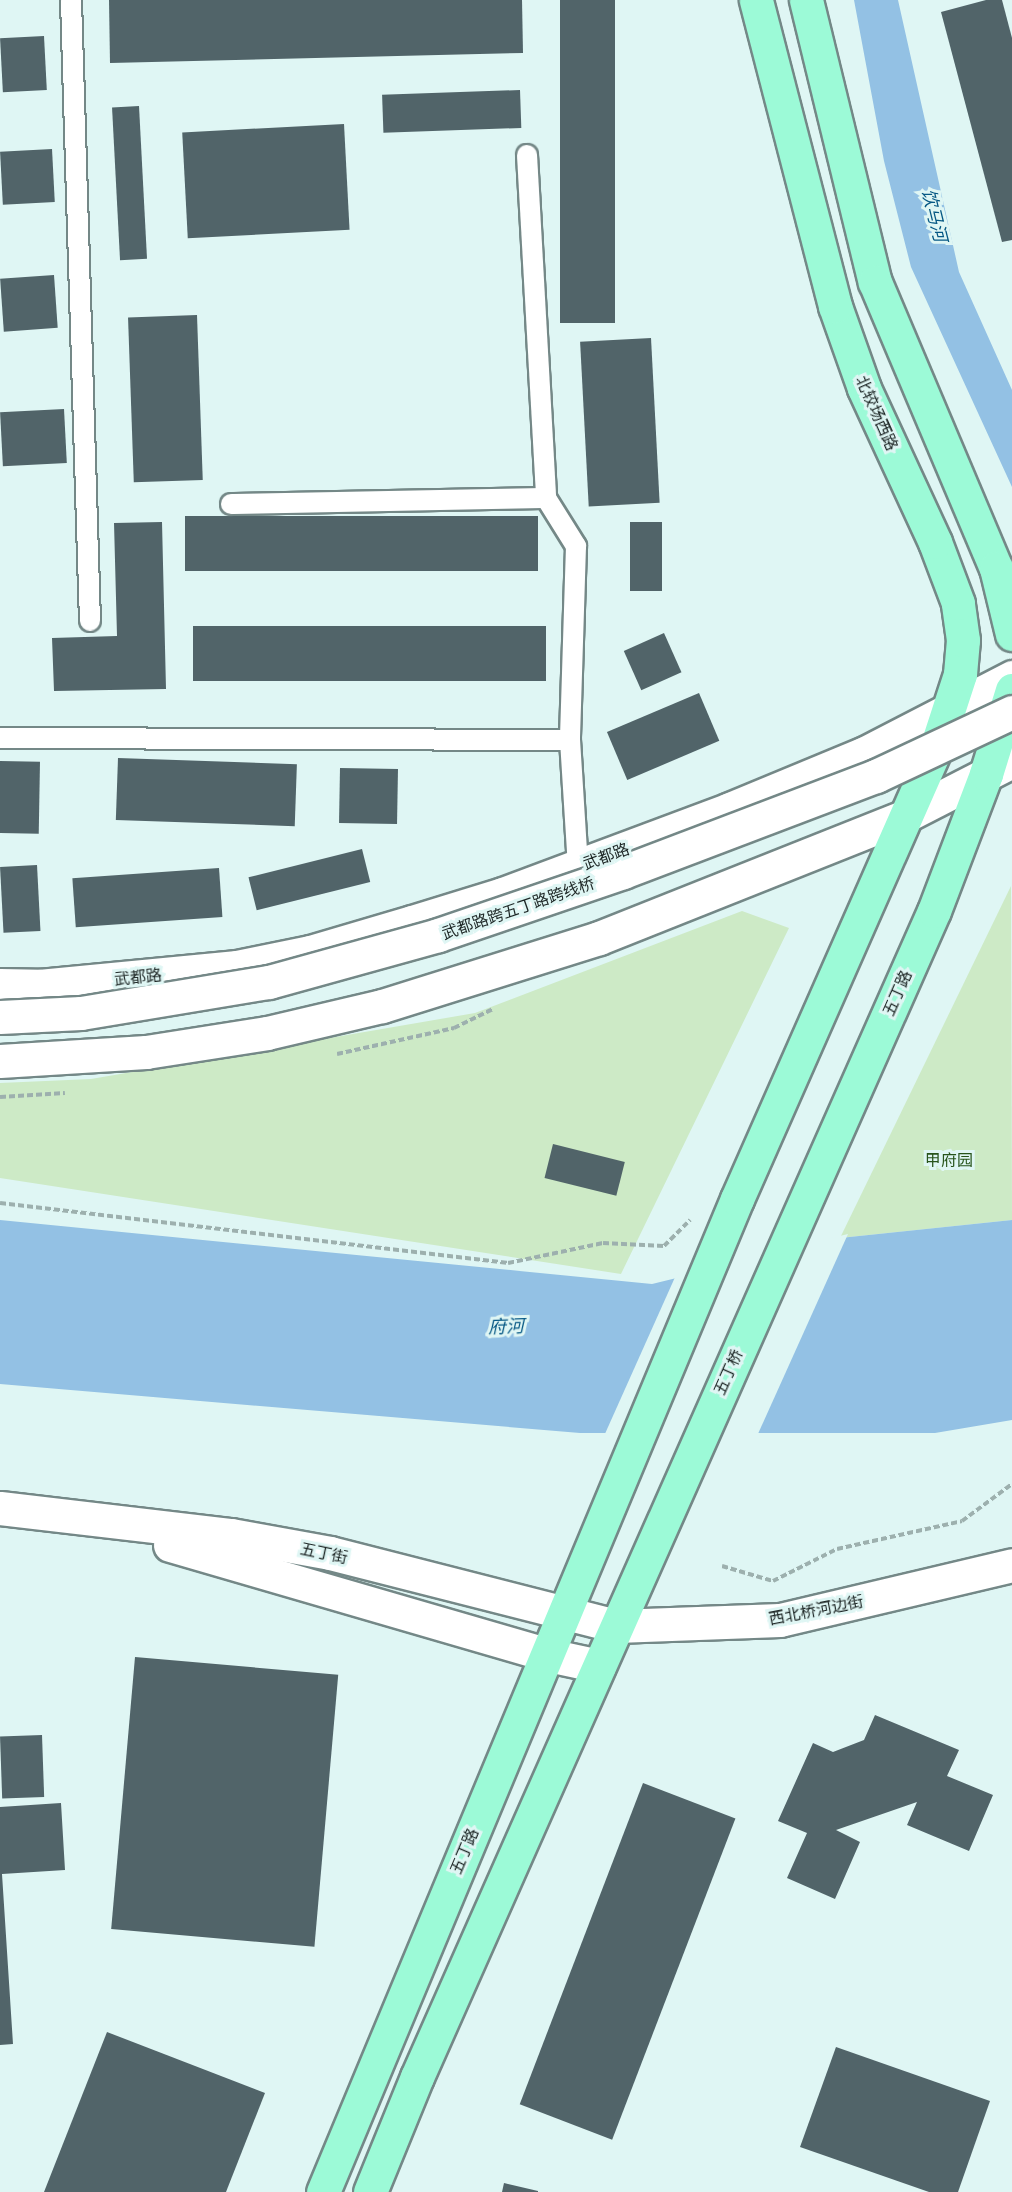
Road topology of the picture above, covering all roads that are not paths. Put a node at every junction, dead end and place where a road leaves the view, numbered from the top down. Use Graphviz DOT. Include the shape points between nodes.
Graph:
graph roads {
  1 [pos="71,0"];
  2 [pos="756,0"];
  3 [pos="806,0"];
  4 [pos="527,155"];
  5 [pos="546,498"];
  6 [pos="231,504"];
  7 [pos="90,621"];
  8 [pos="1012,634"];
  9 [pos="1012,677"];
  10 [pos="1012,690"];
  11 [pos="951,710"];
  12 [pos="1012,712"];
  13 [pos="0,738"];
  14 [pos="570,740"];
  15 [pos="999,767"];
  16 [pos="905,816"];
  17 [pos="578,866"];
  18 [pos="0,985"];
  19 [pos="0,1017"];
  20 [pos="0,1061"];
  21 [pos="800,1208"];
  22 [pos="13,1508"];
  23 [pos="1012,1565"];
  24 [pos="566,1613"];
  25 [pos="616,1626"];
  26 [pos="548,1655"];
  27 [pos="599,1666"];
  28 [pos="323,2192"];
  29 [pos="370,2192"];
  1 -- 7 [label="lane"];
  2 -- 11 [label="main road, 北较场西路" via="835,306 864,388 935,542 958,603 963,640"];
  3 -- 8 [label="main road" via="875,282 996,568"];
  4 -- 5 [label="lane"];
  5 -- 6 [label="lane"];
  5 -- 14 [label="lane" via="576,546"];
  9 -- 11 [label="street, 武都路"];
  10 -- 15 [label="main road"];
  11 -- 16 [label="main road, 北较场西路"];
  11 -- 17 [label="street, 武都路" via="863,754"];
  12 -- 19 [label="street, 武都路跨五丁路跨线桥, bridge" via="876,776 623,872 438,935 269,982 81,1013"];
  13 -- 14 [label="lane"];
  14 -- 17 [label="lane"];
  15 -- 16 [label="street"];
  15 -- 21 [label="main road, 五丁路"];
  16 -- 20 [label="street" via="599,938 382,1006 267,1033 146,1052"];
  16 -- 24 [label="main road, 五丁路" via="736,1199"];
  17 -- 18 [label="street, 武都路" via="412,922 258,962 125,979"];
  21 -- 25 [label="main road, 五丁桥"];
  22 -- 24 [label="street, 五丁街" via="231,1535 330,1553"];
  22 -- 26 [label="street, 五丁街" via="216,1557"];
  23 -- 25 [label="street, 西北桥河边街" via="780,1620"];
  24 -- 25 [label="street, 五丁街"];
  24 -- 26 [label="main road, 五丁路"];
  25 -- 27 [label="main road"];
  26 -- 27 [label="street, 五丁街"];
  26 -- 28 [label="main road, 五丁路"];
  27 -- 29 [label="main road"];
}
